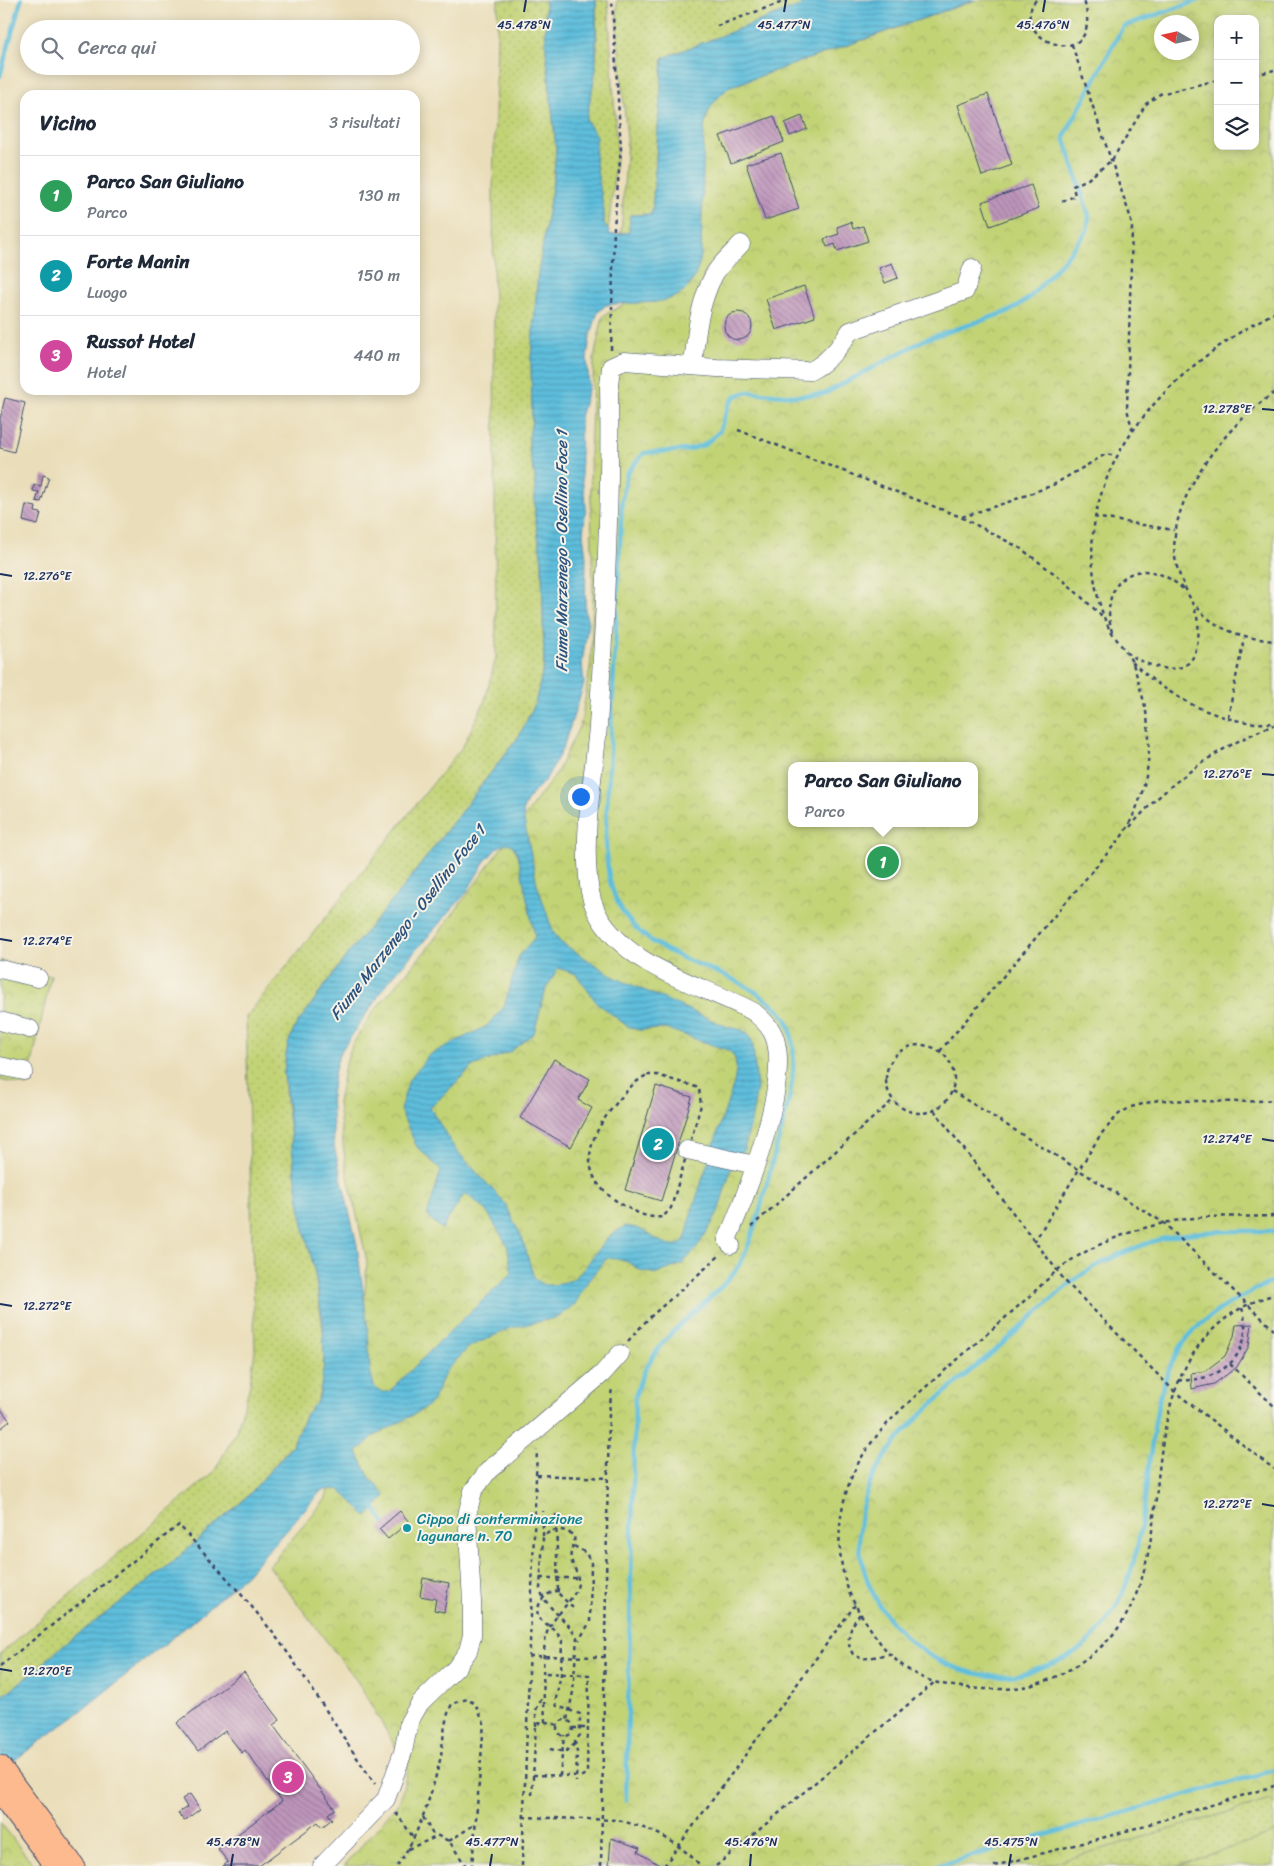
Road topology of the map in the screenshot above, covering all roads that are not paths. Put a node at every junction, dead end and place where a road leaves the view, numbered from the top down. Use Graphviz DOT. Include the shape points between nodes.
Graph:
graph roads {
  1 [pos="741,244"];
  2 [pos="972,268"];
  3 [pos="693,366"];
  4 [pos="0,969"];
  5 [pos="38,978"];
  6 [pos="0,1021"];
  7 [pos="30,1029"];
  8 [pos="0,1066"];
  9 [pos="24,1071"];
  10 [pos="696,1152"];
  11 [pos="748,1163"];
  12 [pos="731,1245"];
  13 [pos="620,1354"];
  14 [pos="0,1766"];
  15 [pos="7,1793"];
  16 [pos="55,1866"];
  17 [pos="74,1866"];
  18 [pos="322,1866"];
  1 -- 3 [label="street" via="716,272 705,298 696,325"];
  2 -- 3 [label="street" via="965,291 850,331 841,346 810,371"];
  3 -- 11 [label="street" via="624,362 611,367 605,584 588,877 600,918 634,954 667,973 754,1012 775,1037 779,1072 776,1095"];
  4 -- 5 [label="street"];
  6 -- 7 [label="street"];
  8 -- 9 [label="street"];
  10 -- 11 [label="street"];
  11 -- 12 [label="street" via="741,1211 727,1240"];
  13 -- 18 [label="street" via="602,1374 488,1471 473,1491 467,1515 472,1601 472,1635 468,1651 456,1668 420,1703 386,1799"];
  14 -- 15 [label="main road"];
  15 -- 16 [label="main road"];
  15 -- 17 [label="main road"];
}
